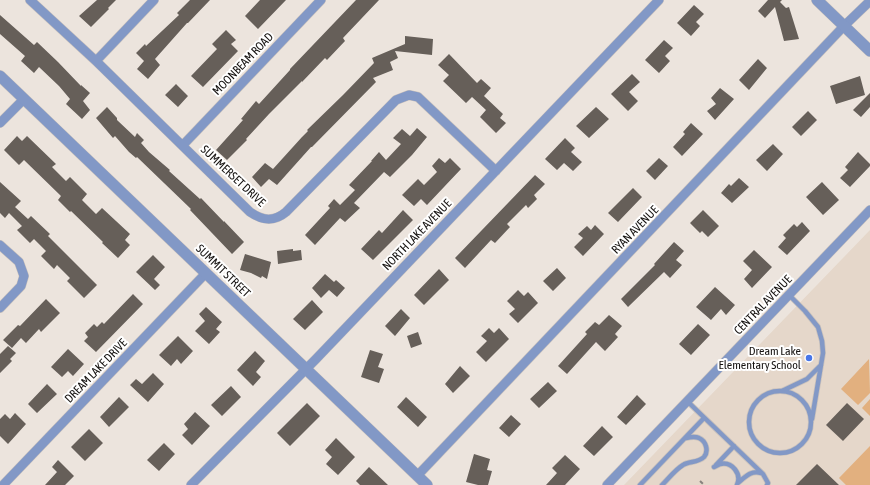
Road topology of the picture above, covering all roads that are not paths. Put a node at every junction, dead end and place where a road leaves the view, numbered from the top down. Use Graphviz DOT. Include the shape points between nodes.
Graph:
graph roads {
  1 [pos="30,0"];
  2 [pos="154,0"];
  3 [pos="321,0"];
  4 [pos="659,0"];
  5 [pos="817,0"];
  6 [pos="870,1"];
  7 [pos="844,26"];
  8 [pos="870,51"];
  9 [pos="96,61"];
  10 [pos="0,76"];
  11 [pos="24,99"];
  12 [pos="0,123"];
  13 [pos="183,145"];
  14 [pos="496,171"];
  15 [pos="870,210"];
  16 [pos="0,245"];
  17 [pos="206,273"];
  18 [pos="789,295"];
  19 [pos="0,308"];
  20 [pos="821,365"];
  21 [pos="306,369"];
  22 [pos="782,391"];
  23 [pos="687,401"];
  24 [pos="704,418"];
  25 [pos="811,427"];
  26 [pos="685,439"];
  27 [pos="734,446"];
  28 [pos="763,474"];
  29 [pos="417,476"];
  30 [pos="738,483"];
  31 [pos="3,485"];
  32 [pos="191,485"];
  33 [pos="427,485"];
  34 [pos="607,485"];
  35 [pos="640,485"];
  36 [pos="662,485"];
  37 [pos="767,485"];
  1 -- 9 [label="street, SUMMERSET DRIVE"];
  2 -- 9 [label="street"];
  3 -- 13 [label="street, MOONBEAM ROAD"];
  4 -- 14 [label="street, NORTH LAKE AVENUE"];
  5 -- 7 [label="street"];
  6 -- 7 [label="street, RYAN AVENUE"];
  7 -- 8 [label="street"];
  7 -- 29 [label="street, RYAN AVENUE"];
  9 -- 13 [label="street, SUMMERSET DRIVE"];
  10 -- 11 [label="street, SUMMIT STREET"];
  11 -- 12 [label="street"];
  11 -- 17 [label="street, SUMMIT STREET"];
  13 -- 14 [label="street, SUMMERSET DRIVE" via="250,212 261,219 272,220 291,208 396,100 409,95 418,97"];
  14 -- 21 [label="street, NORTH LAKE AVENUE"];
  15 -- 18 [label="street, CENTRAL AVENUE"];
  16 -- 19 [label="street" via="19,262 24,276 21,286"];
  17 -- 21 [label="street, SUMMIT STREET"];
  17 -- 31 [label="street, DREAM LAKE DRIVE"];
  18 -- 20 [label="lane" via="818,327 823,353"];
  18 -- 23 [label="street, CENTRAL AVENUE"];
  20 -- 22 [label="lane" via="807,379"];
  20 -- 25 [label="lane"];
  21 -- 29 [label="street, SUMMIT STREET"];
  21 -- 32 [label="street, NORTH LAKE AVENUE"];
  22 -- 25 [label="lane" via="792,393 807,406 811,416"];
  22 -- 25 [label="lane" via="772,392 756,402 750,420 755,439 771,451 792,450 808,437"];
  23 -- 24 [label="lane"];
  23 -- 34 [label="street, CENTRAL AVENUE"];
  24 -- 26 [label="lane"];
  24 -- 27 [label="lane"];
  26 -- 35 [label="lane"];
  26 -- 36 [label="lane" via="698,437 704,442 706,453 700,460 684,464"];
  27 -- 28 [label="lane"];
  27 -- 30 [label="lane" via="714,467 720,464 734,468 739,475"];
  28 -- 30 [label="lane" via="748,474"];
  28 -- 37 [label="lane"];
  29 -- 33 [label="street, SUMMIT STREET"];
}
